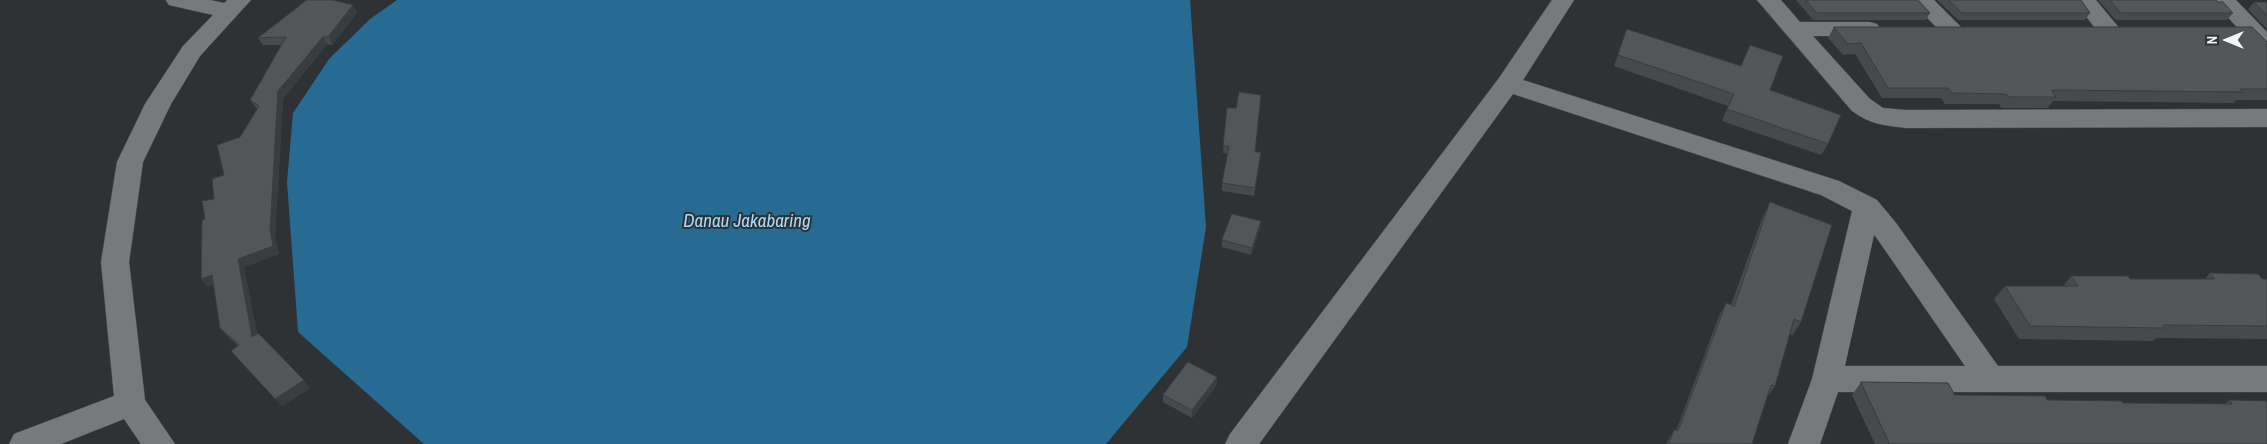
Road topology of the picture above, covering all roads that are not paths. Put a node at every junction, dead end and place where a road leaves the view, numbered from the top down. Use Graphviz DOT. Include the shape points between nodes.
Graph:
graph roads {
  1 [pos="177,0"];
  2 [pos="1563,0"];
  3 [pos="1768,0"];
  4 [pos="1922,0"];
  5 [pos="1948,0"];
  6 [pos="2084,0"];
  7 [pos="2223,0"];
  8 [pos="234,5"];
  9 [pos="1793,29"];
  10 [pos="1892,29"];
  11 [pos="1921,29"];
  12 [pos="1965,29"];
  13 [pos="2080,29"];
  14 [pos="2222,29"];
  15 [pos="2259,38"];
  16 [pos="1508,84"];
  17 [pos="2267,118"];
  18 [pos="1867,207"];
  19 [pos="1828,379"];
  20 [pos="1990,379"];
  21 [pos="2267,379"];
  22 [pos="130,403"];
  23 [pos="25,444"];
  24 [pos="159,444"];
  25 [pos="1241,444"];
  26 [pos="1804,444"];
  1 -- 8 [label="street"];
  2 -- 16 [label="street"];
  3 -- 9 [label="street"];
  4 -- 12 [label="street"];
  5 -- 12 [label="street"];
  6 -- 13 [label="street" via="2118,29"];
  7 -- 15 [label="street"];
  8 -- 22 [label="street" via="191,51 158,104 130,162 115,262"];
  9 -- 10 [label="street"];
  9 -- 17 [label="street" via="1862,105 1877,116 1906,119"];
  11 -- 12 [label="street"];
  14 -- 15 [label="street"];
  16 -- 18 [label="street" via="1830,188"];
  16 -- 25 [label="street"];
  18 -- 19 [label="street"];
  18 -- 20 [label="street"];
  19 -- 20 [label="street"];
  19 -- 26 [label="street"];
  20 -- 21 [label="street"];
  22 -- 23 [label="street"];
  22 -- 24 [label="street"];
}
